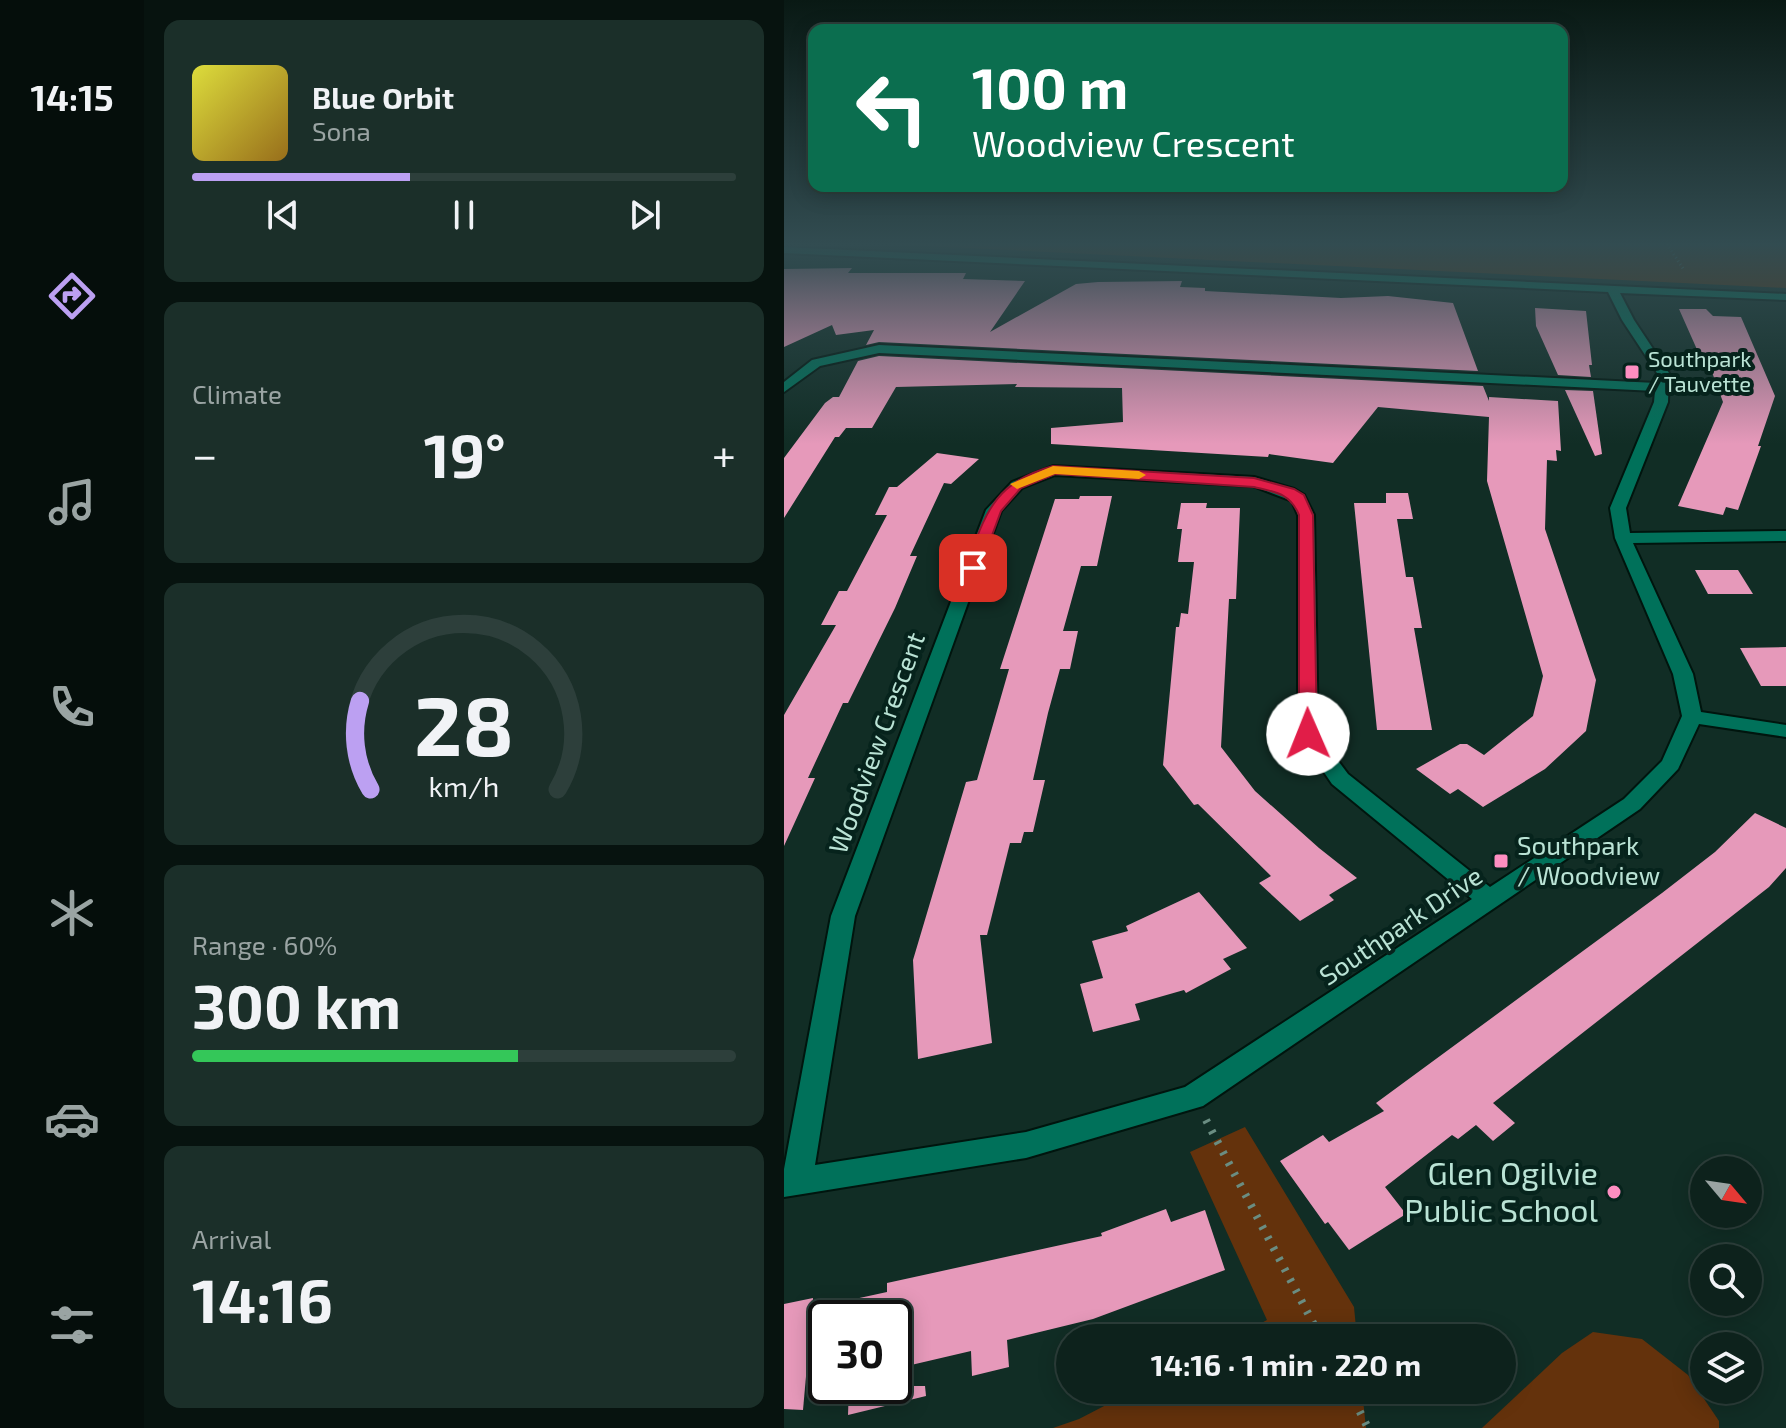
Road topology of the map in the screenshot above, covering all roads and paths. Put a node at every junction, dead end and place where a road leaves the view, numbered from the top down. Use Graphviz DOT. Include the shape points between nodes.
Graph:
graph roads {
  1 [pos="1623,311"];
  2 [pos="1663,387"];
  3 [pos="784,388"];
  4 [pos="1786,536"];
  5 [pos="1623,538"];
  6 [pos="1692,716"];
  7 [pos="1786,731"];
  8 [pos="1489,899"];
  9 [pos="1193,1097"];
  10 [pos="790,1182"];
  11 [pos="1314,1324"];
  12 [pos="1356,1404"];
  13 [pos="1368,1428"];
  1 -- 2 [label="street" via="1663,373"];
  2 -- 3 [label="street" via="879,349 816,363"];
  2 -- 5 [label="street" via="1618,508"];
  4 -- 5 [label="street"];
  5 -- 6 [label="street" via="1683,674"];
  6 -- 7 [label="street"];
  6 -- 8 [label="street, Southpark Drive" via="1671,764 1632,804"];
  8 -- 9 [label="street, Southpark Drive"];
  8 -- 10 [label="street, Woodview Crescent" via="1340,779 1308,734 1306,515 1299,498 1254,482 1053,470 1017,485 994,510 843,916"];
  9 -- 10 [label="street, Southpark Drive" via="1026,1145"];
  9 -- 11 [label="path"];
  12 -- 13 [label="path"];
}
